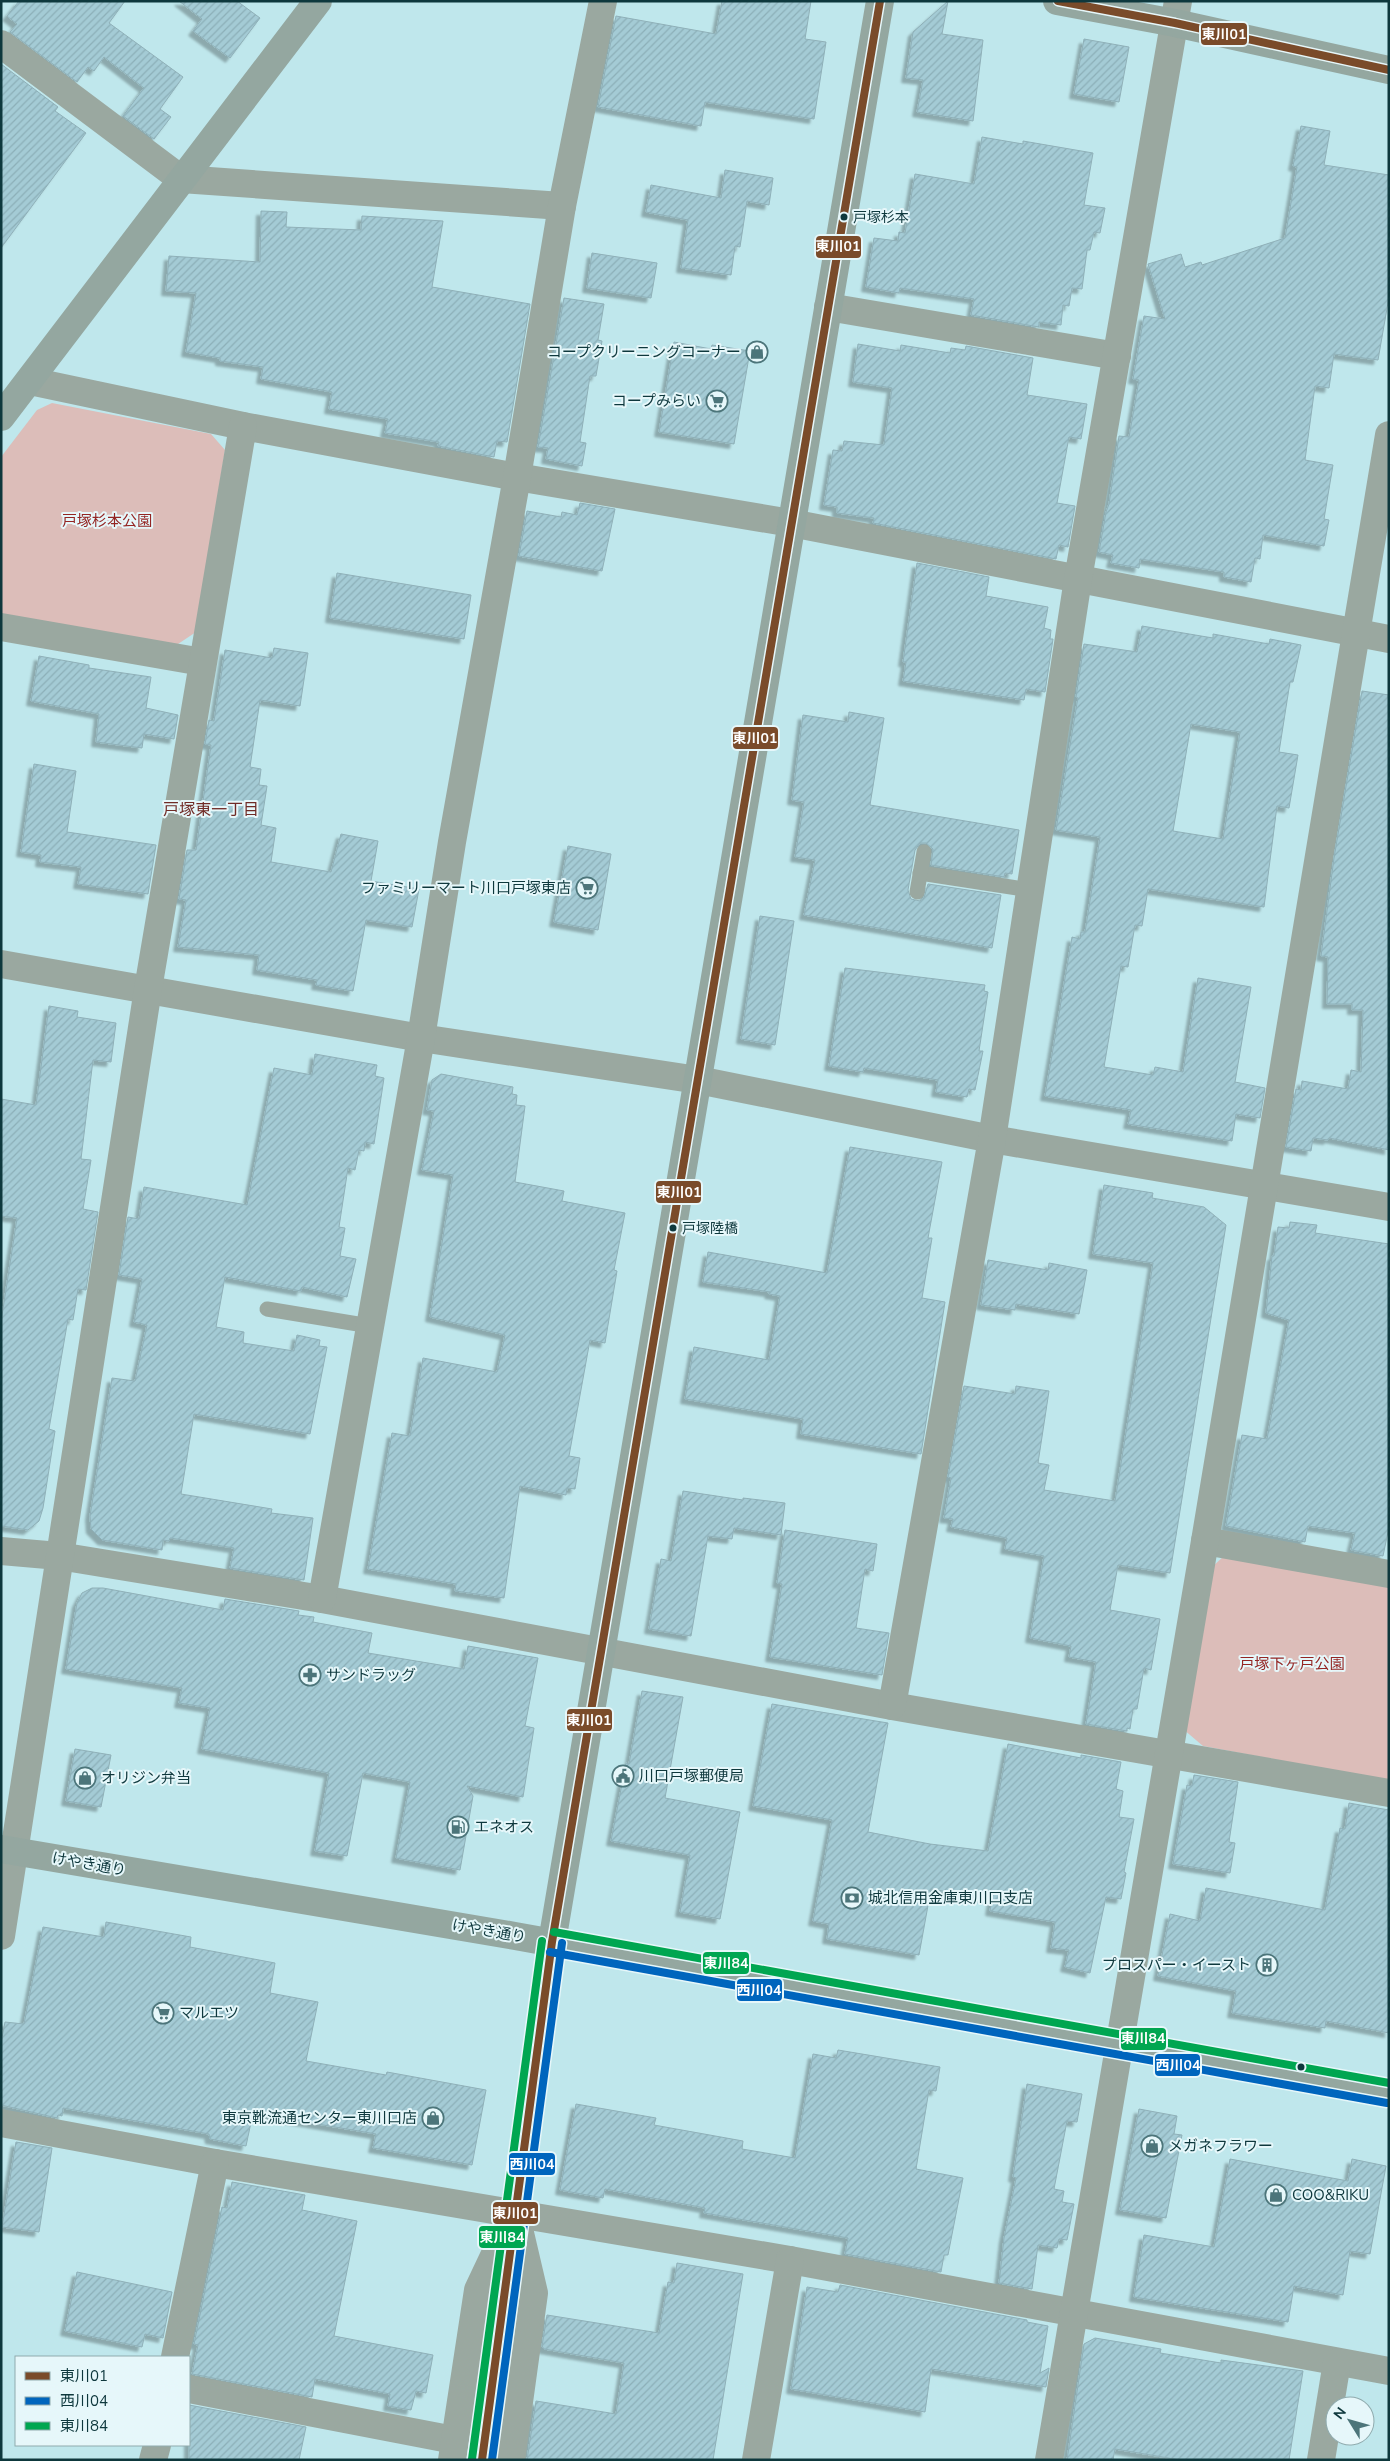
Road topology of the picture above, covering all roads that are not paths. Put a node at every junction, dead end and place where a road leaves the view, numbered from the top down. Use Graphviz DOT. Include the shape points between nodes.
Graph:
graph roads {
  1 [pos="318,1"];
  2 [pos="603,1"];
  3 [pos="880,1"];
  4 [pos="1058,1"];
  5 [pos="1176,12"];
  6 [pos="1,44"];
  7 [pos="1389,70"];
  8 [pos="181,179"];
  9 [pos="562,206"];
  10 [pos="828,307"];
  11 [pos="1117,356"];
  12 [pos="30,381"];
  13 [pos="1,417"];
  14 [pos="243,426"];
  15 [pos="1389,435"];
  16 [pos="517,477"];
  17 [pos="791,523"];
  18 [pos="1078,579"];
  19 [pos="1,627"];
  20 [pos="1354,632"];
  21 [pos="1389,639"];
  22 [pos="202,662"];
  23 [pos="924,852"];
  24 [pos="920,873"];
  25 [pos="1030,890"];
  26 [pos="917,892"];
  27 [pos="1,964"];
  28 [pos="148,989"];
  29 [pos="421,1038"];
  30 [pos="698,1080"];
  31 [pos="992,1139"];
  32 [pos="1264,1186"];
  33 [pos="1389,1207"];
  34 [pos="267,1309"];
  35 [pos="370,1326"];
  36 [pos="1205,1542"];
  37 [pos="1,1551"];
  38 [pos="59,1556"];
  39 [pos="1389,1574"];
  40 [pos="322,1599"];
  41 [pos="602,1652"];
  42 [pos="892,1706"];
  43 [pos="1168,1755"];
  44 [pos="1389,1792"];
  45 [pos="8,1850"];
  46 [pos="1,1936"];
  47 [pos="552,1942"];
  48 [pos="1120,2044"];
  49 [pos="1389,2093"];
  50 [pos="1,2123"];
  51 [pos="215,2163"];
  52 [pos="515,2212"];
  53 [pos="790,2260"];
  54 [pos="1074,2314"];
  55 [pos="175,2356"];
  56 [pos="1337,2362"];
  57 [pos="1389,2370"];
  58 [pos="190,2389"];
  59 [pos="156,2446"];
  60 [pos="453,2450"];
  61 [pos="153,2460"];
  62 [pos="482,2460"];
  63 [pos="511,2460"];
  64 [pos="756,2460"];
  65 [pos="1049,2460"];
  66 [pos="1321,2460"];
  1 -- 8 [label="street"];
  2 -- 9 [label="street"];
  3 -- 10 [label="street"];
  4 -- 5 [label="street"];
  5 -- 7 [label="street"];
  5 -- 11 [label="street"];
  6 -- 8 [label="street"];
  8 -- 9 [label="street"];
  8 -- 12 [label="street"];
  9 -- 16 [label="street"];
  10 -- 11 [label="street"];
  10 -- 17 [label="street"];
  11 -- 18 [label="street"];
  12 -- 13 [label="street"];
  12 -- 14 [label="street"];
  14 -- 16 [label="street"];
  14 -- 22 [label="street"];
  15 -- 20 [label="street"];
  16 -- 17 [label="street"];
  16 -- 29 [label="street" via="452,842"];
  17 -- 18 [label="street"];
  17 -- 30 [label="street"];
  18 -- 20 [label="street"];
  18 -- 25 [label="street"];
  19 -- 22 [label="street"];
  20 -- 21 [label="street"];
  20 -- 32 [label="street"];
  22 -- 28 [label="street"];
  23 -- 24 [label="lane"];
  24 -- 25 [label="lane"];
  24 -- 26 [label="lane"];
  25 -- 31 [label="street"];
  27 -- 28 [label="street"];
  28 -- 29 [label="street"];
  28 -- 38 [label="street"];
  29 -- 30 [label="street"];
  29 -- 35 [label="street"];
  30 -- 31 [label="street"];
  30 -- 41 [label="street"];
  31 -- 32 [label="street"];
  31 -- 42 [label="street"];
  32 -- 33 [label="street"];
  32 -- 36 [label="street"];
  34 -- 35 [label="lane"];
  35 -- 40 [label="street"];
  36 -- 39 [label="street"];
  36 -- 43 [label="street"];
  37 -- 38 [label="street"];
  38 -- 40 [label="street"];
  38 -- 45 [label="street"];
  40 -- 41 [label="street"];
  41 -- 42 [label="street"];
  41 -- 47 [label="street"];
  42 -- 43 [label="street"];
  43 -- 44 [label="street"];
  43 -- 48 [label="street"];
  45 -- 46 [label="street"];
  45 -- 47 [label="street, けやき通り"];
  47 -- 48 [label="street, けやき通り"];
  47 -- 52 [label="street"];
  48 -- 49 [label="street, けやき通り"];
  48 -- 54 [label="street"];
  50 -- 51 [label="street"];
  51 -- 52 [label="street"];
  51 -- 55 [label="street"];
  52 -- 53 [label="street"];
  52 -- 60 [label="street" via="478,2290"];
  52 -- 62 [label="street"];
  52 -- 63 [label="street" via="534,2293"];
  53 -- 54 [label="street"];
  53 -- 64 [label="street"];
  54 -- 56 [label="street"];
  54 -- 65 [label="street"];
  56 -- 57 [label="street"];
  56 -- 66 [label="street"];
  58 -- 60 [label="street"];
  59 -- 61 [label="street"];
}
